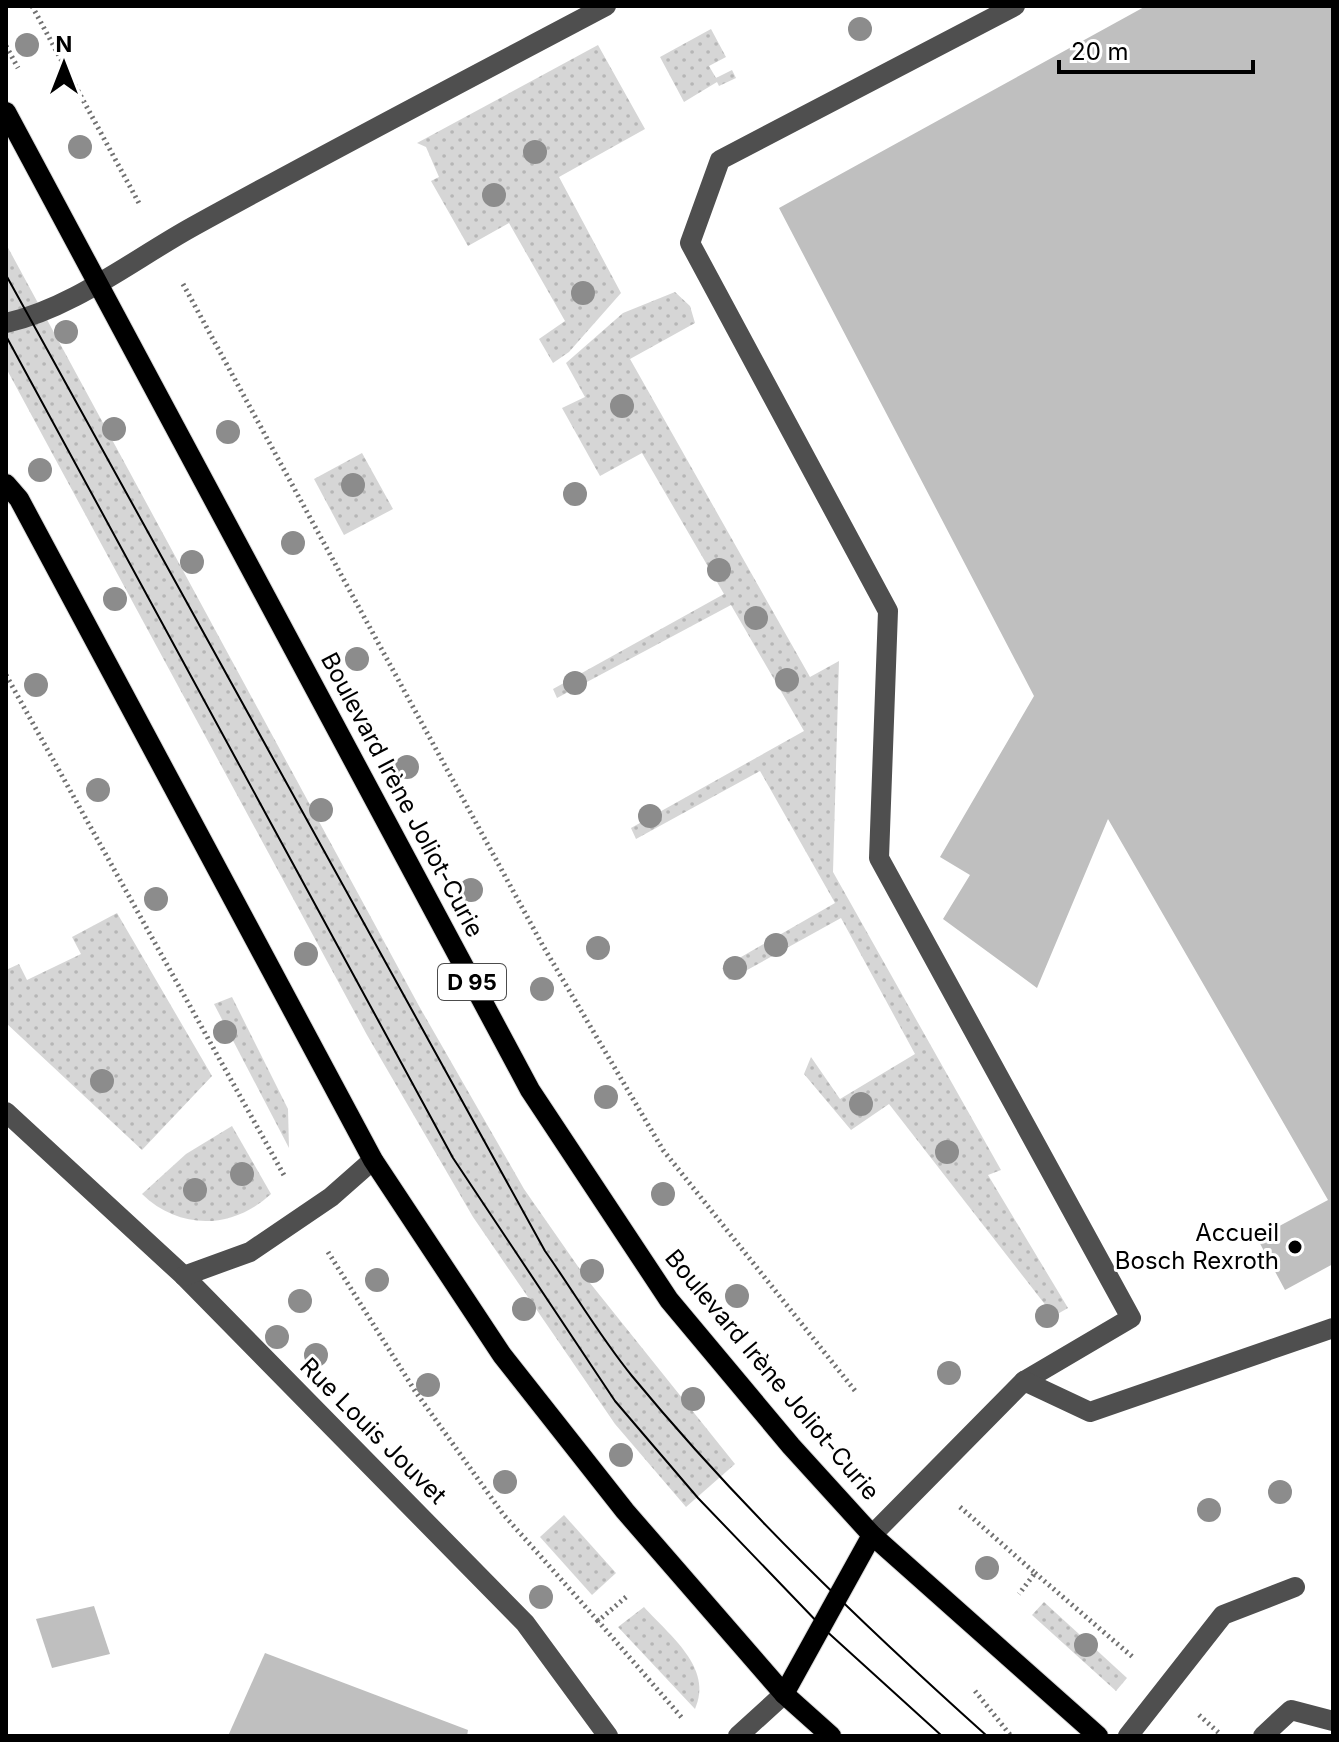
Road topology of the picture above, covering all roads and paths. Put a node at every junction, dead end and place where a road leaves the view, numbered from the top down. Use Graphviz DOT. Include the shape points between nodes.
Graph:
graph roads {
  1 [pos="32,6"];
  2 [pos="606,6"];
  3 [pos="1015,6"];
  4 [pos="6,46"];
  5 [pos="21,73"];
  6 [pos="6,112"];
  7 [pos="162,245"];
  8 [pos="98,282"];
  9 [pos="6,323"];
  10 [pos="6,484"];
  11 [pos="6,675"];
  12 [pos="6,1112"];
  13 [pos="373,1160"];
  14 [pos="306,1215"];
  15 [pos="184,1276"];
  16 [pos="1333,1328"];
  17 [pos="1024,1381"];
  18 [pos="856,1392"];
  19 [pos="959,1507"];
  20 [pos="872,1535"];
  21 [pos="1035,1573"];
  22 [pos="1295,1587"];
  23 [pos="1019,1594"];
  24 [pos="626,1597"];
  25 [pos="598,1621"];
  26 [pos="966,1679"];
  27 [pos="1167,1686"];
  28 [pos="784,1694"];
  29 [pos="683,1719"];
  30 [pos="1333,1721"];
  31 [pos="608,1736"];
  32 [pos="738,1736"];
  33 [pos="831,1736"];
  34 [pos="1011,1736"];
  35 [pos="1098,1736"];
  36 [pos="1128,1736"];
  37 [pos="1222,1736"];
  38 [pos="1263,1736"];
  1 -- 7 [label="path"];
  2 -- 7 [label="street"];
  3 -- 17 [label="street" via="720,160 690,243 888,611 879,858 1131,1318"];
  4 -- 5 [label="path"];
  6 -- 8 [label="main road, Boulevard Irène Joliot-Curie / D 95"];
  7 -- 8 [label="street"];
  7 -- 18 [label="path" via="543,946 663,1150"];
  8 -- 9 [label="street" via="29,318"];
  8 -- 20 [label="main road, Boulevard Irène Joliot-Curie / D 95" via="530,1090 669,1300"];
  10 -- 13 [label="main road" via="19,499"];
  11 -- 14 [label="path"];
  12 -- 15 [label="street, Rue Louis Jouvet"];
  13 -- 14 [label="street"];
  13 -- 28 [label="main road" via="502,1355 665,1562"];
  14 -- 15 [label="street" via="250,1252"];
  14 -- 25 [label="path" via="415,1391 503,1514"];
  15 -- 31 [label="street, Rue Louis Jouvet" via="525,1623"];
  16 -- 17 [label="street" via="1090,1412"];
  17 -- 20 [label="street"];
  19 -- 21 [label="path"];
  20 -- 28 [label="main road, Boulevard Irène Joliot-Curie"];
  20 -- 35 [label="main road, Boulevard Irène Joliot-Curie / D 95"];
  21 -- 23 [label="path"];
  21 -- 27 [label="path"];
  22 -- 27 [label="street" via="1223,1615"];
  24 -- 25 [label="path"];
  25 -- 29 [label="path"];
  26 -- 34 [label="path"];
  27 -- 36 [label="street"];
  27 -- 37 [label="path"];
  28 -- 32 [label="street"];
  28 -- 33 [label="main road"];
  30 -- 38 [label="street" via="1291,1710"];
}
